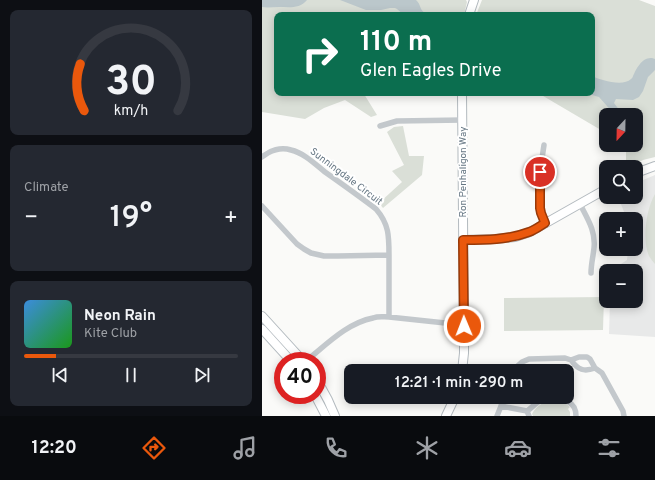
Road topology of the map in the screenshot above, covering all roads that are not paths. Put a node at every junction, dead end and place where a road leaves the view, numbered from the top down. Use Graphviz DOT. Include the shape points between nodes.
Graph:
graph roads {
  1 [pos="474,0"];
  2 [pos="469,12"];
  3 [pos="462,96"];
  4 [pos="463,120"];
  5 [pos="380,126"];
  6 [pos="544,145"];
  7 [pos="262,157"];
  8 [pos="655,166"];
  9 [pos="643,170"];
  10 [pos="599,193"];
  11 [pos="580,204"];
  12 [pos="262,206"];
  13 [pos="545,223"];
  14 [pos="463,240"];
  15 [pos="389,255"];
  16 [pos="591,273"];
  17 [pos="262,316"];
  18 [pos="389,317"];
  19 [pos="464,326"];
  20 [pos="262,330"];
  21 [pos="283,352"];
  22 [pos="296,352"];
  23 [pos="316,352"];
  24 [pos="571,360"];
  25 [pos="463,364"];
  26 [pos="520,364"];
  27 [pos="595,368"];
  28 [pos="326,396"];
  29 [pos="320,404"];
  30 [pos="452,404"];
  31 [pos="501,406"];
  32 [pos="528,414"];
  33 [pos="326,416"];
  34 [pos="336,416"];
  35 [pos="446,416"];
  36 [pos="497,416"];
  37 [pos="576,416"];
  38 [pos="624,416"];
  1 -- 2 [label="street"];
  3 -- 4 [label="street, Ron Penhaligon Way"];
  4 -- 5 [label="street" via="397,121"];
  4 -- 14 [label="street, Ron Penhaligon Way"];
  6 -- 13 [label="street" via="540,172 540,208"];
  7 -- 15 [label="street, Sunningdale Circuit" via="276,150 288,149 296,152 376,208 387,225"];
  8 -- 9 [label="street"];
  10 -- 11 [label="street"];
  11 -- 13 [label="street"];
  11 -- 16 [label="street" via="594,235"];
  12 -- 15 [label="street" via="297,244 311,253 324,256"];
  13 -- 14 [label="street" via="530,232 515,236"];
  14 -- 19 [label="street, Ron Penhaligon Way"];
  15 -- 18 [label="street, Sunningdale Circuit"];
  17 -- 22 [label="street"];
  18 -- 19 [label="street"];
  18 -- 23 [label="street" via="372,318 352,326"];
  19 -- 25 [label="street, Ron Penhaligon Way"];
  20 -- 21 [label="street"];
  24 -- 26 [label="street" via="529,359"];
  24 -- 27 [label="street" via="581,370"];
  24 -- 27 [label="street" via="587,358"];
  27 -- 38 [label="street" via="602,374"];
  28 -- 34 [label="street"];
  29 -- 33 [label="street"];
  30 -- 35 [label="street"];
  31 -- 32 [label="street"];
  31 -- 36 [label="street"];
  32 -- 37 [label="street" via="541,400 564,399 572,405"];
}
